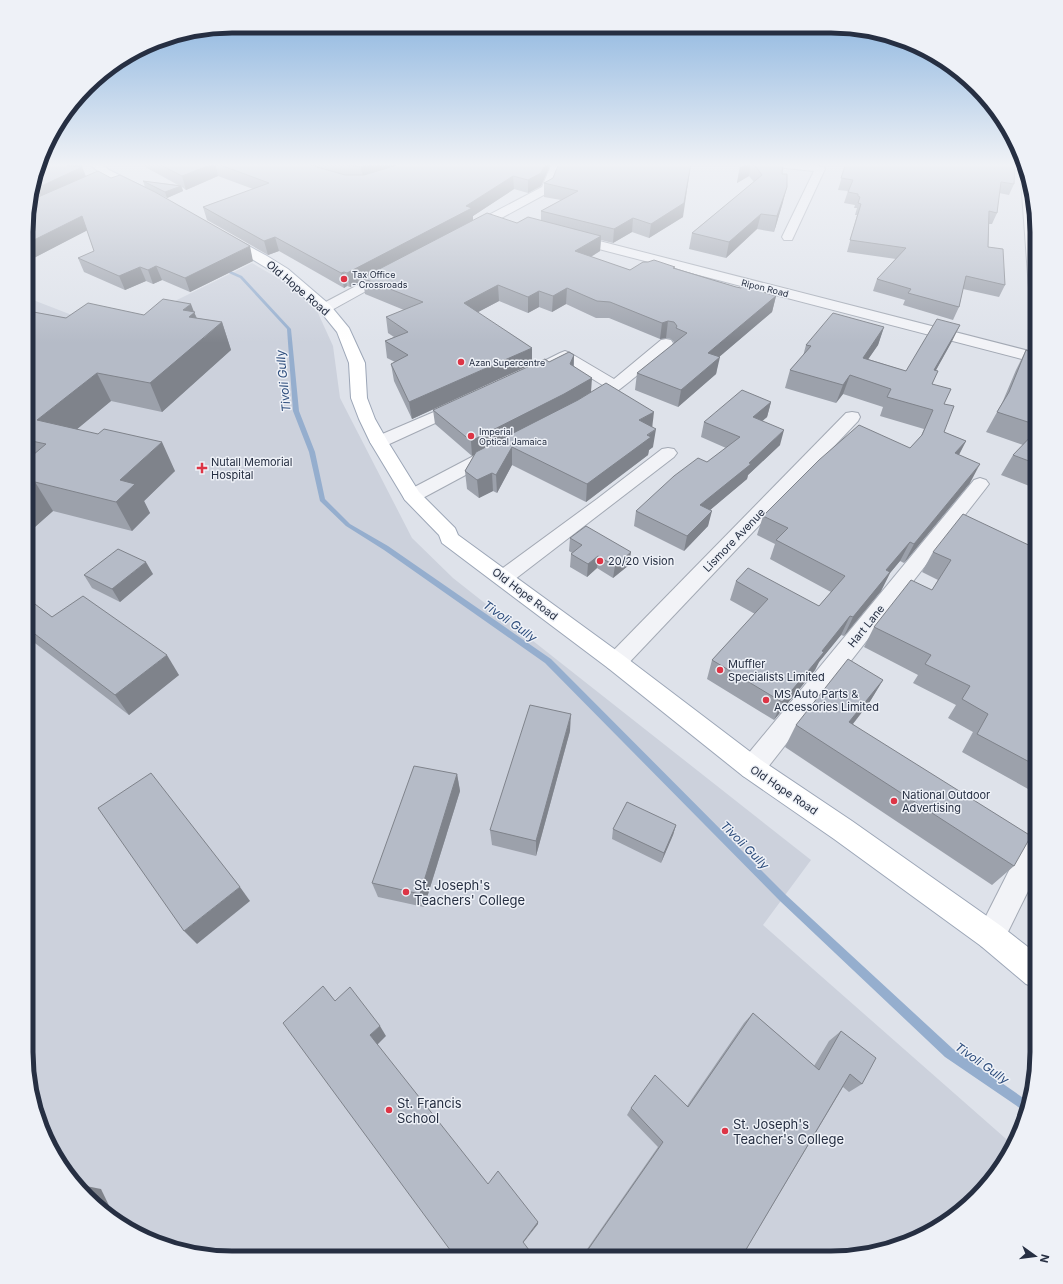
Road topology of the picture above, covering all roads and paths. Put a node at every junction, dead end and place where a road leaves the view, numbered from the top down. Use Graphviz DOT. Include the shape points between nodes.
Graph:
graph roads {
  1 [pos="483,223"];
  2 [pos="794,223"];
  3 [pos="209,228"];
  4 [pos="458,236"];
  5 [pos="560,236"];
  6 [pos="788,236"];
  7 [pos="402,266"];
  8 [pos="325,308"];
  9 [pos="666,343"];
  10 [pos="1030,356"];
  11 [pos="536,370"];
  12 [pos="615,386"];
  13 [pos="473,400"];
  14 [pos="576,409"];
  15 [pos="852,417"];
  16 [pos="379,442"];
  17 [pos="509,445"];
  18 [pos="668,453"];
  19 [pos="980,484"];
  20 [pos="412,496"];
  21 [pos="503,578"];
  22 [pos="616,662"];
  23 [pos="752,768"];
  24 [pos="1030,858"];
  25 [pos="992,936"];
  26 [pos="1030,967"];
  1 -- 4 [label="street"];
  2 -- 6 [label="street"];
  3 -- 8 [label="main road, Old Hope Road" via="264,258"];
  5 -- 10 [label="street, Ripon Road"];
  7 -- 8 [label="street"];
  8 -- 16 [label="main road, Old Hope Road" via="344,331 356,363 360,398"];
  9 -- 12 [label="street"];
  11 -- 12 [label="street" via="565,356"];
  12 -- 14 [label="street"];
  13 -- 16 [label="street"];
  15 -- 22 [label="street, Lismore Avenue"];
  16 -- 20 [label="main road, Old Hope Road"];
  17 -- 20 [label="street"];
  18 -- 21 [label="street"];
  19 -- 23 [label="street, Hart Lane"];
  20 -- 21 [label="main road, Old Hope Road" via="448,533 449,538"];
  21 -- 22 [label="main road, Old Hope Road"];
  22 -- 23 [label="main road, Old Hope Road"];
  23 -- 25 [label="main road, Old Hope Road"];
  24 -- 25 [label="street"];
  25 -- 26 [label="main road, Old Hope Road"];
}
